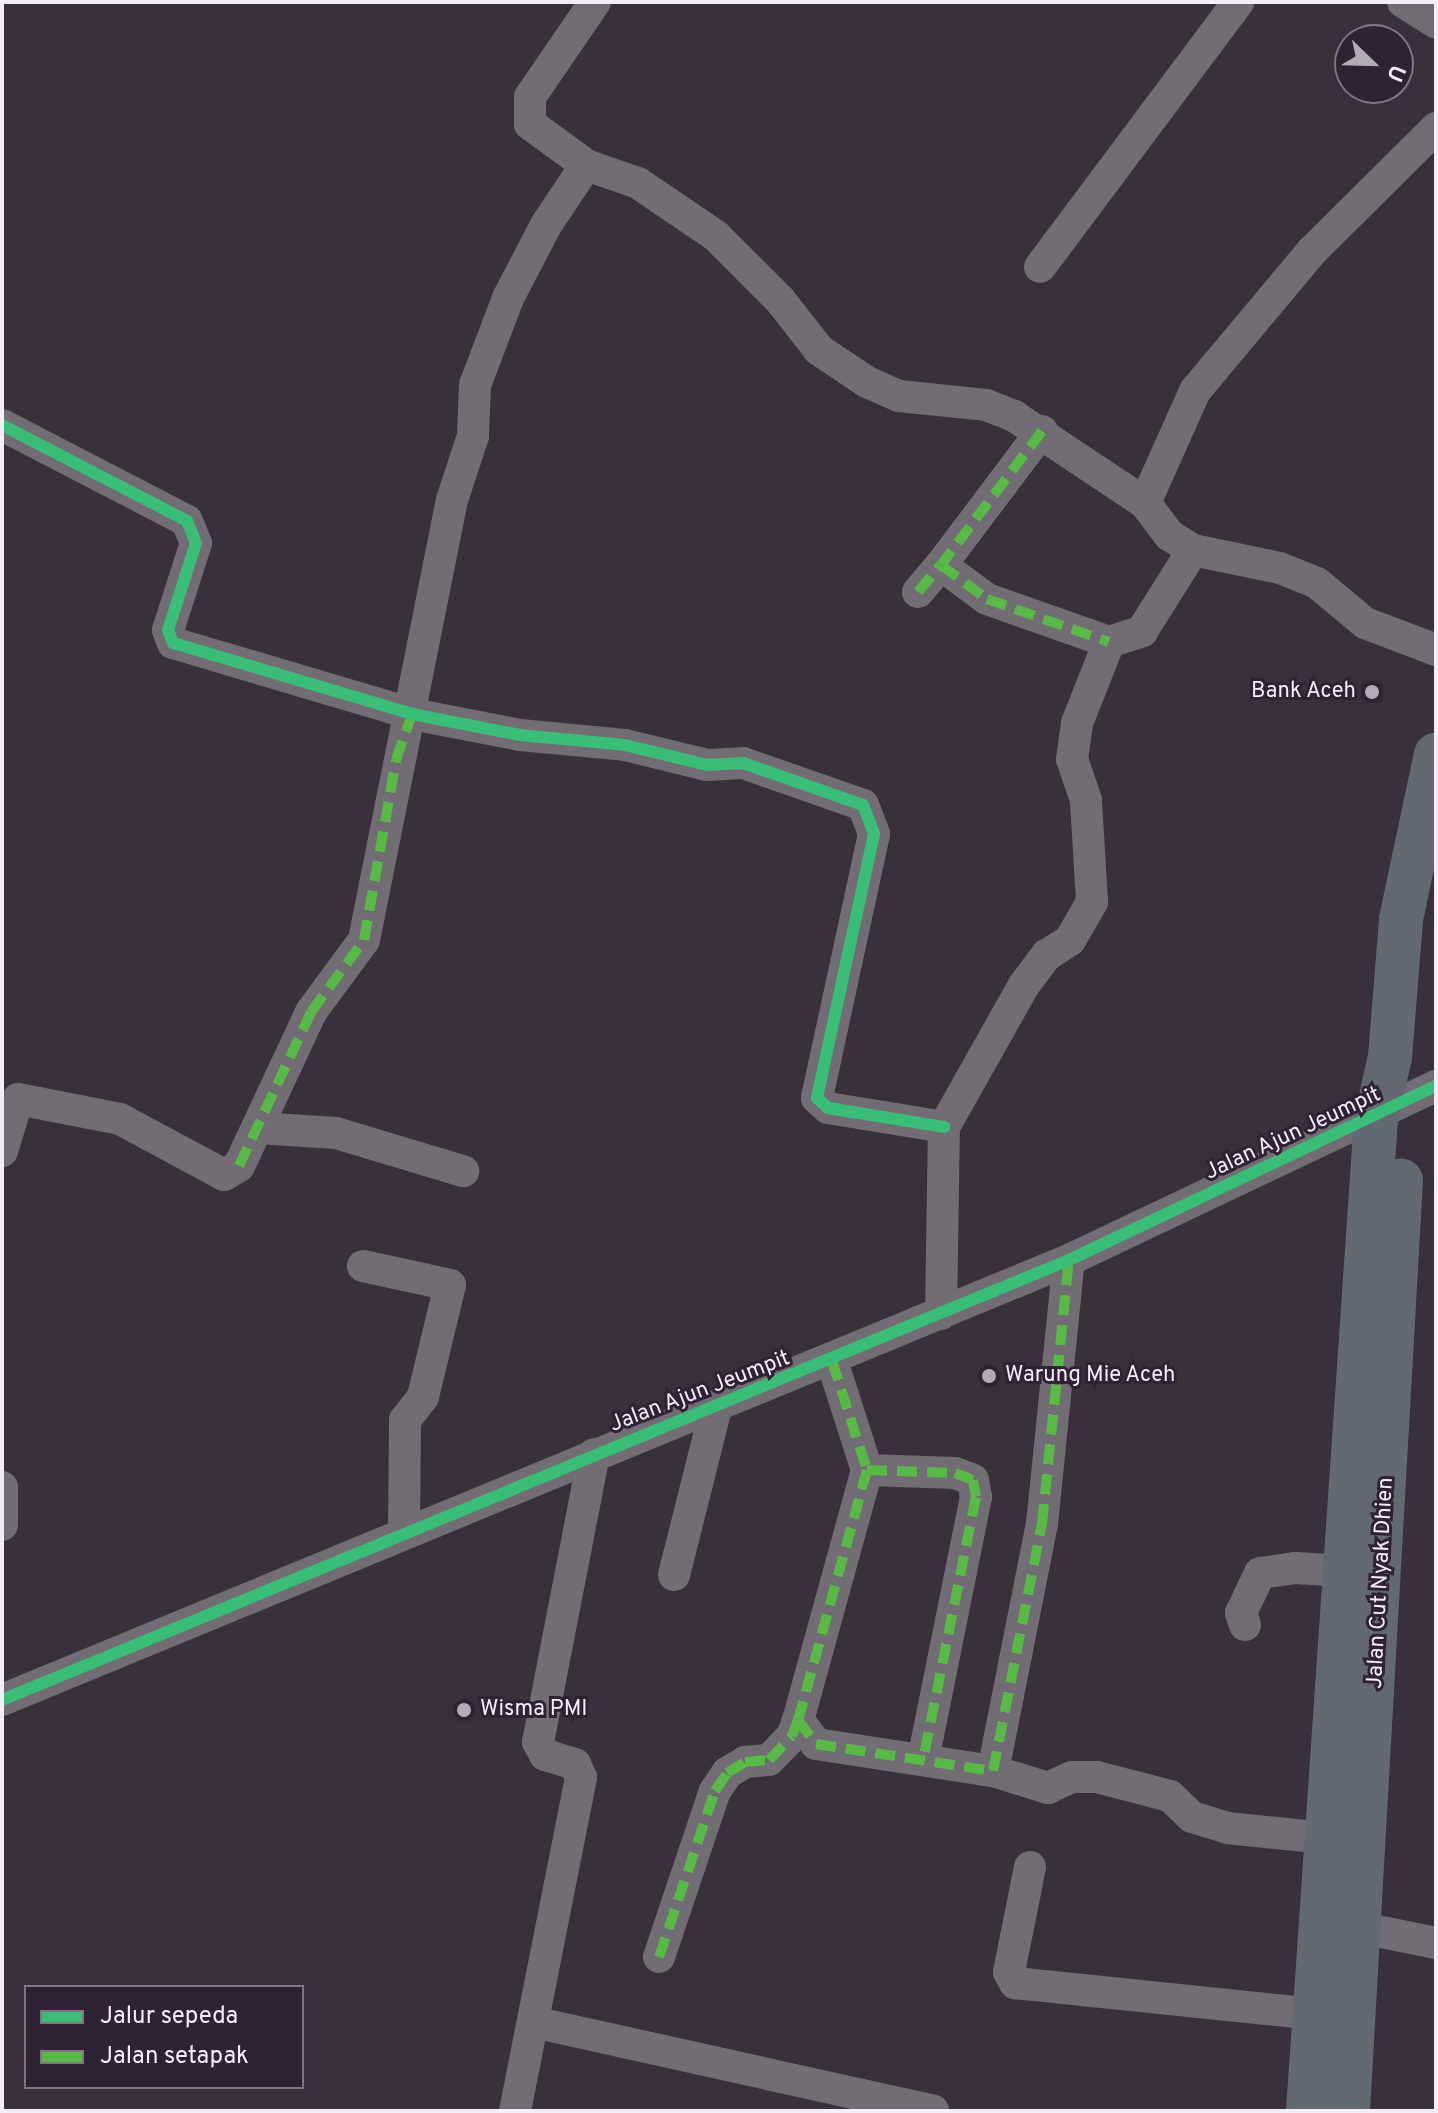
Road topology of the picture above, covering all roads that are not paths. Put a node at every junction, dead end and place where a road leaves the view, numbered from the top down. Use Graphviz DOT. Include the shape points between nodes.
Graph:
graph roads {
  1 [pos="595,2"];
  2 [pos="1238,2"];
  3 [pos="1403,2"];
  4 [pos="1436,23"];
  5 [pos="1436,128"];
  6 [pos="586,165"];
  7 [pos="1040,267"];
  8 [pos="2,425"];
  9 [pos="1042,431"];
  10 [pos="1145,503"];
  11 [pos="1193,550"];
  12 [pos="941,565"];
  13 [pos="918,592"];
  14 [pos="1109,642"];
  15 [pos="1436,650"];
  16 [pos="412,714"];
  17 [pos="1436,755"];
  18 [pos="1406,1103"];
  19 [pos="7,1112"];
  20 [pos="944,1127"];
  21 [pos="257,1128"];
  22 [pos="463,1171"];
  23 [pos="1069,1260"];
  24 [pos="363,1266"];
  25 [pos="941,1314"];
  26 [pos="832,1361"];
  27 [pos="716,1408"];
  28 [pos="594,1454"];
  29 [pos="867,1470"];
  30 [pos="2,1487"];
  31 [pos="2,1525"];
  32 [pos="404,1530"];
  33 [pos="1346,1571"];
  34 [pos="674,1575"];
  35 [pos="1245,1625"];
  36 [pos="2,1700"];
  37 [pos="798,1720"];
  38 [pos="923,1760"];
  39 [pos="993,1771"];
  40 [pos="1325,1838"];
  41 [pos="1030,1867"];
  42 [pos="1340,1924"];
  43 [pos="1436,1943"];
  44 [pos="659,1957"];
  45 [pos="1314,2014"];
  46 [pos="533,2022"];
  47 [pos="515,2111"];
  48 [pos="933,2111"];
  49 [pos="1308,2111"];
  50 [pos="1348,2111"];
  1 -- 6 [label="street" via="530,97 530,124"];
  2 -- 7 [label="street"];
  3 -- 4 [label="street"];
  5 -- 10 [label="street" via="1312,251 1195,391"];
  6 -- 9 [label="street" via="638,183 716,236 780,300 819,350 867,382 899,396 986,405"];
  6 -- 16 [label="street" via="546,225 508,298 475,385 473,436 452,500"];
  8 -- 16 [label="street" via="187,521 196,543 168,630 173,643"];
  9 -- 10 [label="street"];
  9 -- 12 [label="street"];
  10 -- 11 [label="street" via="1169,535"];
  11 -- 14 [label="street" via="1142,631"];
  11 -- 15 [label="street" via="1280,568 1317,583 1365,623"];
  12 -- 13 [label="street"];
  12 -- 14 [label="street" via="987,599"];
  14 -- 20 [label="street" via="1077,723 1072,759 1086,800 1092,902 1070,940 1047,955 1024,985"];
  16 -- 20 [label="street" via="520,735 625,745 707,765 743,763 863,805 874,834 817,1098 828,1108"];
  16 -- 21 [label="street" via="396,760 364,940 311,1012"];
  17 -- 18 [label="highway, Jalan Cut Nyak Dhien" via="1401,919 1390,1057"];
  18 -- 23 [label="street, Jalan Ajun Jeumpit"];
  18 -- 33 [label="highway, Jalan Cut Nyak Dhien"];
  18 -- 42 [label="highway, Jalan Cut Nyak Dhien"];
  19 -- 21 [label="street" via="120,1119 224,1175 239,1166"];
  20 -- 25 [label="street"];
  21 -- 22 [label="street" via="336,1133"];
  23 -- 25 [label="street, Jalan Ajun Jeumpit"];
  23 -- 39 [label="street" via="1042,1524"];
  24 -- 32 [label="street" via="450,1285 423,1397 405,1420"];
  25 -- 26 [label="street, Jalan Ajun Jeumpit"];
  26 -- 27 [label="street, Jalan Ajun Jeumpit"];
  26 -- 29 [label="street"];
  27 -- 28 [label="street, Jalan Ajun Jeumpit"];
  27 -- 34 [label="street"];
  28 -- 32 [label="street, Jalan Ajun Jeumpit"];
  28 -- 46 [label="street" via="538,1742 545,1755 575,1764 581,1777"];
  29 -- 37 [label="street"];
  29 -- 38 [label="street" via="955,1473 973,1480 976,1497"];
  30 -- 31 [label="street"];
  32 -- 36 [label="street, Jalan Ajun Jeumpit"];
  33 -- 35 [label="street" via="1295,1568 1260,1573 1241,1613"];
  33 -- 40 [label="highway, Jalan Cut Nyak Dhien"];
  37 -- 38 [label="street" via="816,1744"];
  37 -- 44 [label="street" via="792,1736 769,1760 736,1768 715,1791"];
  38 -- 39 [label="street"];
  39 -- 40 [label="street" via="1048,1788 1072,1777 1097,1777 1170,1796 1192,1817 1227,1828"];
  40 -- 42 [label="highway, Jalan Cut Nyak Dhien"];
  41 -- 45 [label="street" via="1009,1972 1015,1983"];
  42 -- 43 [label="street"];
  42 -- 45 [label="highway, Jalan Cut Nyak Dhien"];
  42 -- 50 [label="highway, Jalan Cut Nyak Dhien"];
  45 -- 49 [label="highway, Jalan Cut Nyak Dhien"];
  46 -- 47 [label="street"];
  46 -- 48 [label="street"];
}
